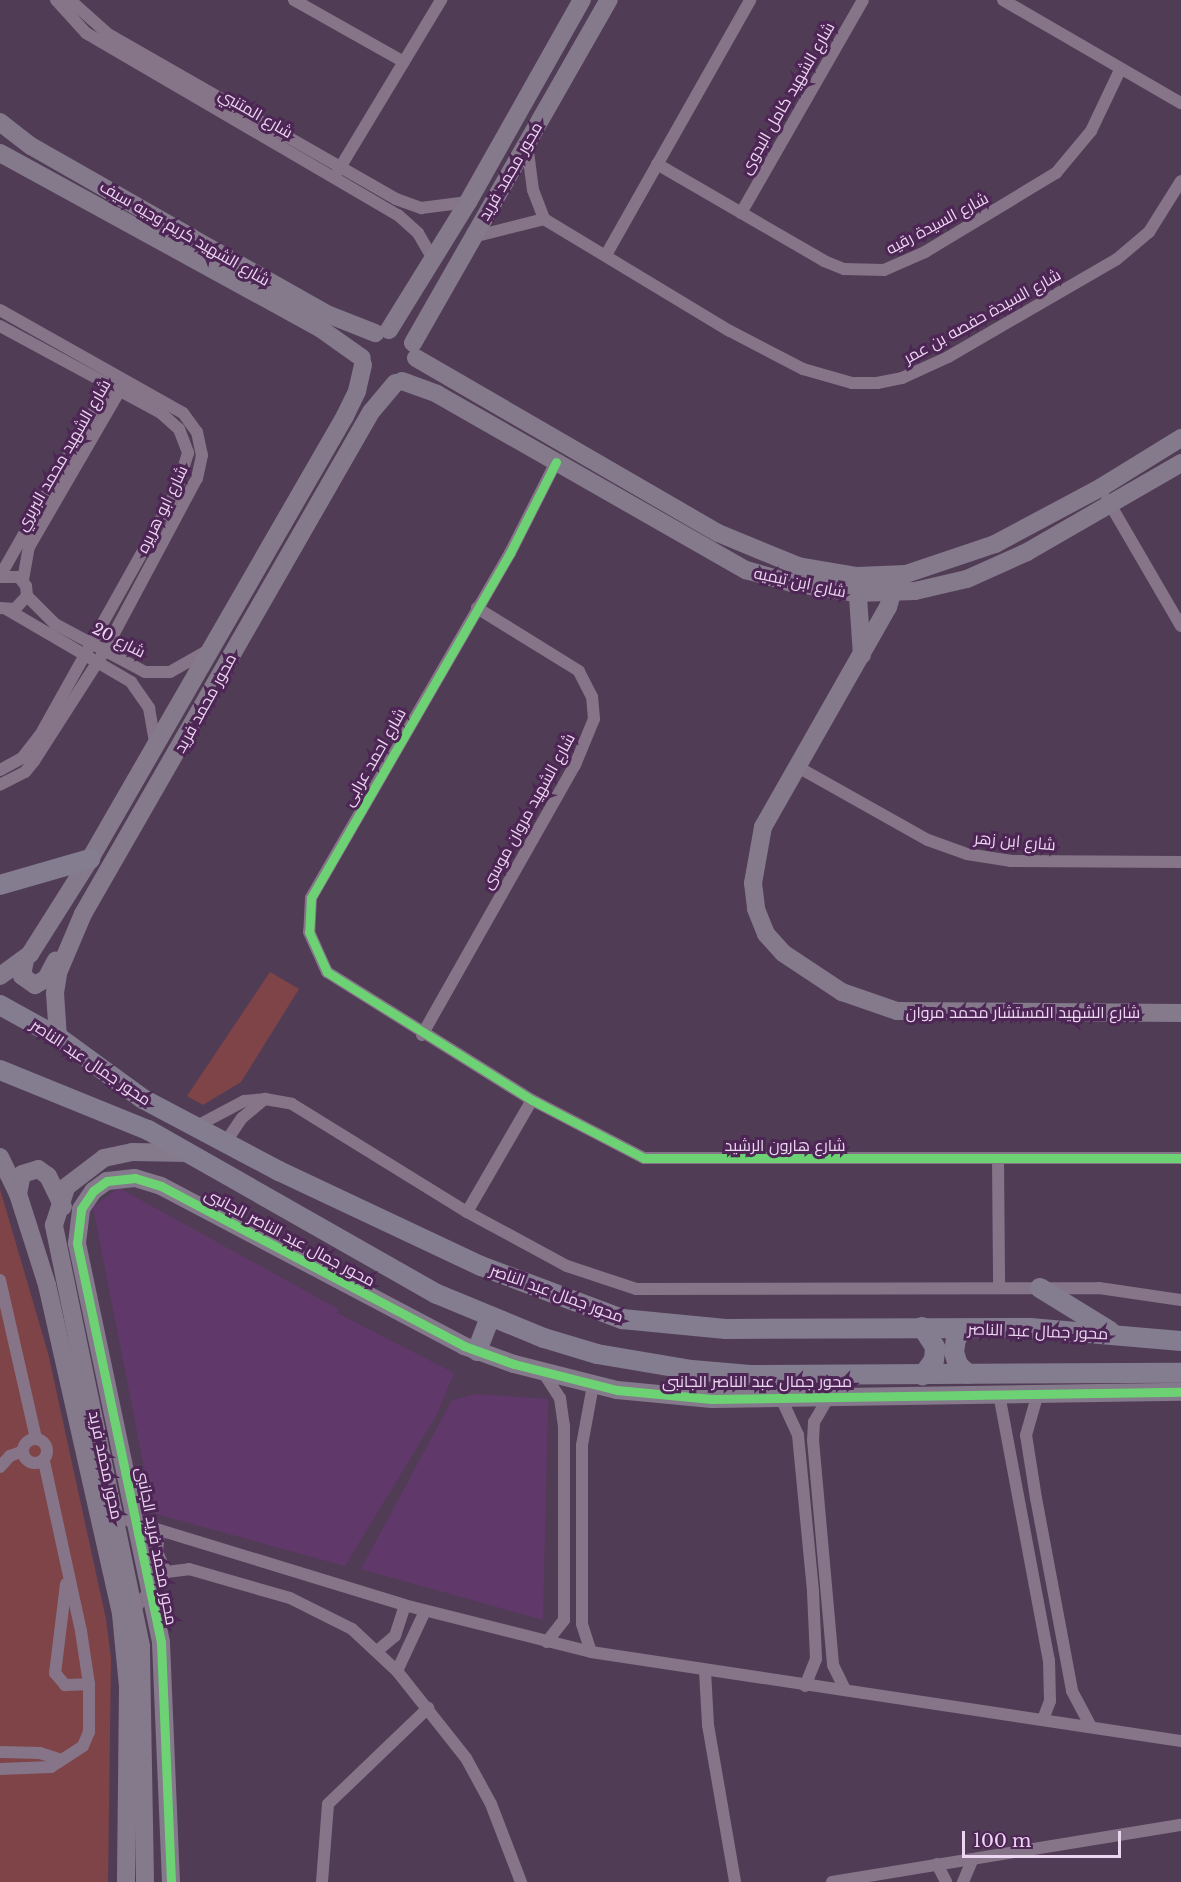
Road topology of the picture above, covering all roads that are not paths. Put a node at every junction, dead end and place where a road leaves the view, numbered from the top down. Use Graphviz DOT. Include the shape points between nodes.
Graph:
graph roads {
  1 [pos="56,0"];
  2 [pos="70,0"];
  3 [pos="294,0"];
  4 [pos="441,0"];
  5 [pos="582,0"];
  6 [pos="609,0"];
  7 [pos="750,0"];
  8 [pos="862,0"];
  9 [pos="1003,0"];
  10 [pos="404,62"];
  11 [pos="1120,70"];
  12 [pos="1181,103"];
  13 [pos="0,122"];
  14 [pos="527,143"];
  15 [pos="0,153"];
  16 [pos="657,164"];
  17 [pos="341,165"];
  18 [pos="334,178"];
  19 [pos="1181,181"];
  20 [pos="468,202"];
  21 [pos="741,213"];
  22 [pos="544,219"];
  23 [pos="472,237"];
  24 [pos="606,255"];
  25 [pos="433,259"];
  26 [pos="0,310"];
  27 [pos="0,326"];
  28 [pos="382,332"];
  29 [pos="415,350"];
  30 [pos="363,361"];
  31 [pos="398,382"];
  32 [pos="117,383"];
  33 [pos="1181,438"];
  34 [pos="556,462"];
  35 [pos="1181,463"];
  36 [pos="1100,488"];
  37 [pos="1110,505"];
  38 [pos="0,577"];
  39 [pos="23,580"];
  40 [pos="857,584"];
  41 [pos="894,584"];
  42 [pos="27,596"];
  43 [pos="3,608"];
  44 [pos="477,608"];
  45 [pos="1181,626"];
  46 [pos="86,649"];
  47 [pos="207,651"];
  48 [pos="862,655"];
  49 [pos="100,657"];
  50 [pos="155,741"];
  51 [pos="796,766"];
  52 [pos="0,771"];
  53 [pos="0,785"];
  54 [pos="90,859"];
  55 [pos="1181,862"];
  56 [pos="0,885"];
  57 [pos="67,952"];
  58 [pos="25,960"];
  59 [pos="0,976"];
  60 [pos="0,1005"];
  61 [pos="1181,1013"];
  62 [pos="422,1035"];
  63 [pos="58,1037"];
  64 [pos="0,1070"];
  65 [pos="265,1099"];
  66 [pos="532,1100"];
  67 [pos="195,1127"];
  68 [pos="225,1143"];
  69 [pos="189,1154"];
  70 [pos="0,1156"];
  71 [pos="1181,1158"];
  72 [pos="998,1159"];
  73 [pos="18,1194"];
  74 [pos="59,1203"];
  75 [pos="467,1212"];
  76 [pos="77,1221"];
  77 [pos="0,1280"];
  78 [pos="999,1286"];
  79 [pos="1040,1288"];
  80 [pos="1181,1300"];
  81 [pos="490,1317"];
  82 [pos="922,1327"];
  83 [pos="963,1329"];
  84 [pos="1115,1335"];
  85 [pos="1181,1341"];
  86 [pos="477,1351"];
  87 [pos="543,1372"];
  88 [pos="1181,1373"];
  89 [pos="968,1374"];
  90 [pos="923,1375"];
  91 [pos="593,1385"];
  92 [pos="1181,1392"];
  93 [pos="1038,1393"];
  94 [pos="999,1394"];
  95 [pos="780,1398"];
  96 [pos="828,1398"];
  97 [pos="36,1439"];
  98 [pos="564,1445"];
  99 [pos="582,1445"];
  100 [pos="22,1451"];
  101 [pos="44,1461"];
  102 [pos="0,1467"];
  103 [pos="1036,1498"];
  104 [pos="1022,1500"];
  105 [pos="817,1509"];
  106 [pos="804,1510"];
  107 [pos="117,1517"];
  108 [pos="136,1525"];
  109 [pos="159,1532"];
  110 [pos="67,1567"];
  111 [pos="166,1572"];
  112 [pos="149,1587"];
  113 [pos="405,1606"];
  114 [pos="136,1607"];
  115 [pos="425,1611"];
  116 [pos="564,1620"];
  117 [pos="582,1624"];
  118 [pos="547,1642"];
  119 [pos="377,1651"];
  120 [pos="591,1652"];
  121 [pos="816,1659"];
  122 [pos="832,1660"];
  123 [pos="397,1671"];
  124 [pos="705,1671"];
  125 [pos="89,1684"];
  126 [pos="805,1686"];
  127 [pos="845,1690"];
  128 [pos="1051,1691"];
  129 [pos="1072,1691"];
  130 [pos="428,1708"];
  131 [pos="1043,1719"];
  132 [pos="1091,1726"];
  133 [pos="1181,1741"];
  134 [pos="0,1752"];
  135 [pos="61,1760"];
  136 [pos="0,1769"];
  137 [pos="168,1818"];
  138 [pos="145,1819"];
  139 [pos="1181,1826"];
  140 [pos="973,1859"];
  141 [pos="937,1864"];
  142 [pos="126,1882"];
  143 [pos="145,1882"];
  144 [pos="171,1882"];
  145 [pos="322,1882"];
  146 [pos="521,1882"];
  147 [pos="735,1882"];
  148 [pos="832,1882"];
  149 [pos="946,1882"];
  150 [pos="963,1882"];
  1 -- 18 [label="street, شارع المتنبي" via="86,33"];
  2 -- 17 [label="street, شارع المتنبي" via="108,34"];
  3 -- 10 [label="street"];
  4 -- 10 [label="street"];
  5 -- 20 [label="street, محور محمد فريد"];
  6 -- 14 [label="street, محور محمد فريد"];
  7 -- 16 [label="street"];
  8 -- 21 [label="street, شارع الشهيد كامل البدوى"];
  9 -- 11 [label="street"];
  10 -- 17 [label="street"];
  11 -- 12 [label="street"];
  11 -- 21 [label="street, شارع السيدة رقيه" via="1091,130 1056,173 904,264 884,270 844,269"];
  13 -- 28 [label="street, شارع الشهيد كريم وجيه سيف" via="31,146 327,314"];
  14 -- 22 [label="street" via="531,182"];
  14 -- 23 [label="street, محور محمد فريد"];
  15 -- 30 [label="street, شارع الشهيد كريم وجيه سيف" via="321,329"];
  16 -- 21 [label="street, شارع السيدة رقيه"];
  16 -- 24 [label="street"];
  17 -- 18 [label="street"];
  17 -- 20 [label="street, شارع المتنبي" via="408,205 433,208"];
  18 -- 25 [label="street, شارع المتنبي" via="408,223"];
  19 -- 24 [label="street, شارع السيدة حفصه بن عمر" via="1149,232 1117,259 948,357 902,378 877,383 852,383 803,369 730,331"];
  20 -- 25 [label="street, محور محمد فريد"];
  22 -- 23 [label="street"];
  22 -- 24 [label="street, شارع السيدة حفصه بن عمر"];
  23 -- 29 [label="street, محور محمد فريد"];
  25 -- 28 [label="street, محور محمد فريد"];
  26 -- 32 [label="street, شارع ابو هريره"];
  27 -- 32 [label="street, شارع ابو هريره"];
  28 -- 29 [label="street" via="399,331"];
  28 -- 30 [label="street" via="365,344"];
  29 -- 31 [label="street" via="412,371"];
  29 -- 40 [label="street, شارع ابن تيميه" via="727,537 798,566"];
  30 -- 31 [label="street" via="372,378"];
  30 -- 47 [label="street, محور محمد فريد" via="357,391 345,416"];
  31 -- 34 [label="street, شارع ابن تيميه" via="437,394"];
  31 -- 57 [label="street, محور محمد فريد" via="358,434 83,914"];
  32 -- 38 [label="street, شارع الشهيد محمد البربري"];
  32 -- 39 [label="street, شارع الشهيد محمد البربري" via="29,547"];
  32 -- 46 [label="street, شارع ابو هريره" via="172,421 186,441 186,466 141,557"];
  32 -- 49 [label="street, شارع ابو هريره" via="183,414 197,432 202,455 197,478"];
  33 -- 36 [label="street, شارع ابن تيميه"];
  34 -- 40 [label="street, شارع ابن تيميه" via="746,570 792,583"];
  34 -- 44 [label="street, شارع احمد عرابى" via="526,524"];
  35 -- 37 [label="street, شارع ابن تيميه"];
  36 -- 37 [label="street"];
  36 -- 41 [label="street, شارع ابن تيميه" via="995,544"];
  37 -- 41 [label="street, شارع ابن تيميه" via="1027,552 967,579"];
  37 -- 45 [label="street"];
  38 -- 39 [label="street" via="14,575"];
  39 -- 42 [label="street"];
  40 -- 41 [label="street, شارع ابن تيميه"];
  40 -- 48 [label="street"];
  41 -- 48 [label="street, شارع الشهيد المستشار محمد مروان"];
  42 -- 43 [label="street" via="20,606"];
  42 -- 46 [label="street, شارع 20" via="47,619"];
  43 -- 46 [label="street, شارع 20"];
  44 -- 62 [label="street, شارع احمد عرابى" via="338,849 308,911 312,942 327,972"];
  44 -- 62 [label="street, شارع الشهيد مروان موسى" via="579,671 592,697 594,719 575,765"];
  46 -- 49 [label="street, شارع 20"];
  46 -- 52 [label="street, شارع ابو هريره" via="36,742 22,758"];
  47 -- 49 [label="street, شارع 20" via="178,669 153,674"];
  47 -- 50 [label="street, محور محمد فريد"];
  48 -- 51 [label="street, شارع الشهيد المستشار محمد مروان"];
  49 -- 50 [label="street, شارع 20" via="142,694 149,708"];
  49 -- 53 [label="street, شارع ابو هريره" via="34,761"];
  50 -- 54 [label="street, محور محمد فريد"];
  51 -- 55 [label="street, شارع ابن زهر" via="928,840 967,855 1011,861"];
  51 -- 61 [label="street, شارع الشهيد المستشار محمد مروان" via="771,810 758,845 753,884 756,909 766,934 777,947 834,986 878,1007 917,1013"];
  54 -- 56 [label="main road"];
  54 -- 58 [label="street, محور محمد فريد"];
  57 -- 58 [label="street" via="57,959 39,985 24,980"];
  57 -- 63 [label="street, محور محمد فريد" via="55,993"];
  58 -- 59 [label="street, محور محمد فريد"];
  60 -- 63 [label="main road, محور جمال عبد الناصر"];
  62 -- 66 [label="street, شارع هارون الرشيد"];
  63 -- 67 [label="main road, محور جمال عبد الناصر" via="130,1091"];
  64 -- 69 [label="main road, محور جمال عبد الناصر" via="126,1119"];
  65 -- 67 [label="street" via="237,1103"];
  65 -- 68 [label="street" via="242,1118"];
  65 -- 75 [label="street" via="292,1104"];
  66 -- 72 [label="street, شارع هارون الرشيد" via="621,1149 657,1160"];
  66 -- 75 [label="street"];
  67 -- 68 [label="main road, محور جمال عبد الناصر"];
  68 -- 82 [label="main road, محور جمال عبد الناصر" via="481,1266 622,1319 726,1329"];
  69 -- 74 [label="street, محور محمد فريد" via="132,1152 104,1158 76,1176"];
  69 -- 81 [label="main road, محور جمال عبد الناصر" via="428,1290"];
  70 -- 73 [label="street, محور محمد فريد"];
  71 -- 72 [label="street, شارع هارون الرشيد"];
  72 -- 78 [label="street"];
  73 -- 74 [label="street" via="22,1174 38,1169 48,1176"];
  73 -- 142 [label="street, محور محمد فريد" via="47,1286 121,1614 128,1687"];
  74 -- 76 [label="street"];
  74 -- 107 [label="street, محور محمد فريد" via="54,1225 56,1244"];
  75 -- 78 [label="street" via="567,1266 636,1290"];
  76 -- 86 [label="street, محور جمال عبد الناصر الجانبى" via="93,1191 107,1181 124,1177 147,1181"];
  76 -- 108 [label="street, محور محمد فريد الجانبى" via="77,1243"];
  77 -- 97 [label="street"];
  78 -- 79 [label="street"];
  79 -- 80 [label="street" via="1123,1289"];
  79 -- 84 [label="main road"];
  81 -- 86 [label="main road"];
  81 -- 90 [label="main road, محور جمال عبد الناصر" via="597,1354 692,1370 750,1375"];
  82 -- 83 [label="main road, محور جمال عبد الناصر"];
  82 -- 90 [label="main road" via="935,1347 932,1365"];
  83 -- 84 [label="main road, محور جمال عبد الناصر" via="1030,1328"];
  83 -- 89 [label="main road" via="954,1352 958,1365"];
  84 -- 85 [label="main road, محور جمال عبد الناصر"];
  86 -- 87 [label="street, محور جمال عبد الناصر الجانبى"];
  87 -- 91 [label="street, محور جمال عبد الناصر الجانبى"];
  87 -- 98 [label="street" via="563,1407"];
  88 -- 89 [label="main road, محور جمال عبد الناصر"];
  89 -- 90 [label="main road, محور جمال عبد الناصر"];
  91 -- 95 [label="street, محور جمال عبد الناصر الجانبى" via="679,1399"];
  91 -- 99 [label="street"];
  92 -- 93 [label="street, محور جمال عبد الناصر الجانبى"];
  93 -- 94 [label="street, محور جمال عبد الناصر الجانبى"];
  93 -- 103 [label="street" via="1026,1435"];
  94 -- 96 [label="street, محور جمال عبد الناصر الجانبى"];
  94 -- 104 [label="street"];
  95 -- 96 [label="street, محور جمال عبد الناصر الجانبى"];
  95 -- 106 [label="street" via="798,1435"];
  96 -- 105 [label="street" via="817,1413 812,1431"];
  97 -- 100 [label="street" via="27,1442"];
  97 -- 101 [label="street" via="47,1447"];
  98 -- 99 [label="street"];
  98 -- 116 [label="street"];
  99 -- 117 [label="street"];
  100 -- 101 [label="street" via="30,1463"];
  100 -- 102 [label="street" via="10,1456"];
  101 -- 110 [label="street"];
  103 -- 104 [label="street"];
  103 -- 129 [label="street"];
  104 -- 128 [label="street"];
  105 -- 106 [label="street"];
  105 -- 122 [label="street"];
  106 -- 121 [label="street"];
  107 -- 108 [label="street"];
  107 -- 114 [label="street, محور محمد فريد"];
  108 -- 109 [label="street"];
  108 -- 112 [label="street, محور محمد فريد الجانبى"];
  109 -- 111 [label="street" via="157,1552"];
  109 -- 113 [label="street"];
  110 -- 125 [label="street"];
  110 -- 125 [label="street" via="55,1673 65,1685"];
  111 -- 112 [label="street"];
  111 -- 119 [label="street" via="208,1572 290,1598 327,1614"];
  112 -- 114 [label="street"];
  112 -- 137 [label="street, محور محمد فريد الجانبى" via="161,1642"];
  113 -- 115 [label="street"];
  113 -- 119 [label="street" via="395,1636"];
  114 -- 138 [label="street, محور محمد فريد" via="144,1682"];
  115 -- 118 [label="street"];
  115 -- 123 [label="street"];
  116 -- 117 [label="street"];
  116 -- 118 [label="street"];
  117 -- 120 [label="street"];
  118 -- 120 [label="street"];
  119 -- 123 [label="street"];
  120 -- 124 [label="street"];
  121 -- 122 [label="street" via="826,1663"];
  121 -- 126 [label="street"];
  122 -- 127 [label="street"];
  123 -- 130 [label="street"];
  124 -- 126 [label="street"];
  124 -- 147 [label="street" via="708,1725"];
  125 -- 135 [label="street" via="88,1738"];
  126 -- 127 [label="street"];
  127 -- 131 [label="street"];
  128 -- 129 [label="street" via="1059,1695"];
  128 -- 131 [label="street"];
  129 -- 132 [label="street"];
  130 -- 145 [label="street" via="328,1804"];
  130 -- 146 [label="street" via="475,1774"];
  131 -- 132 [label="street"];
  132 -- 133 [label="street"];
  134 -- 135 [label="street" via="40,1753"];
  135 -- 136 [label="street" via="39,1770"];
  137 -- 138 [label="street"];
  137 -- 144 [label="street, محور محمد فريد الجانبى"];
  138 -- 143 [label="street, محور محمد فريد"];
  139 -- 140 [label="street"];
  140 -- 141 [label="street"];
  140 -- 150 [label="street"];
  141 -- 148 [label="street"];
  141 -- 149 [label="street"];
}
